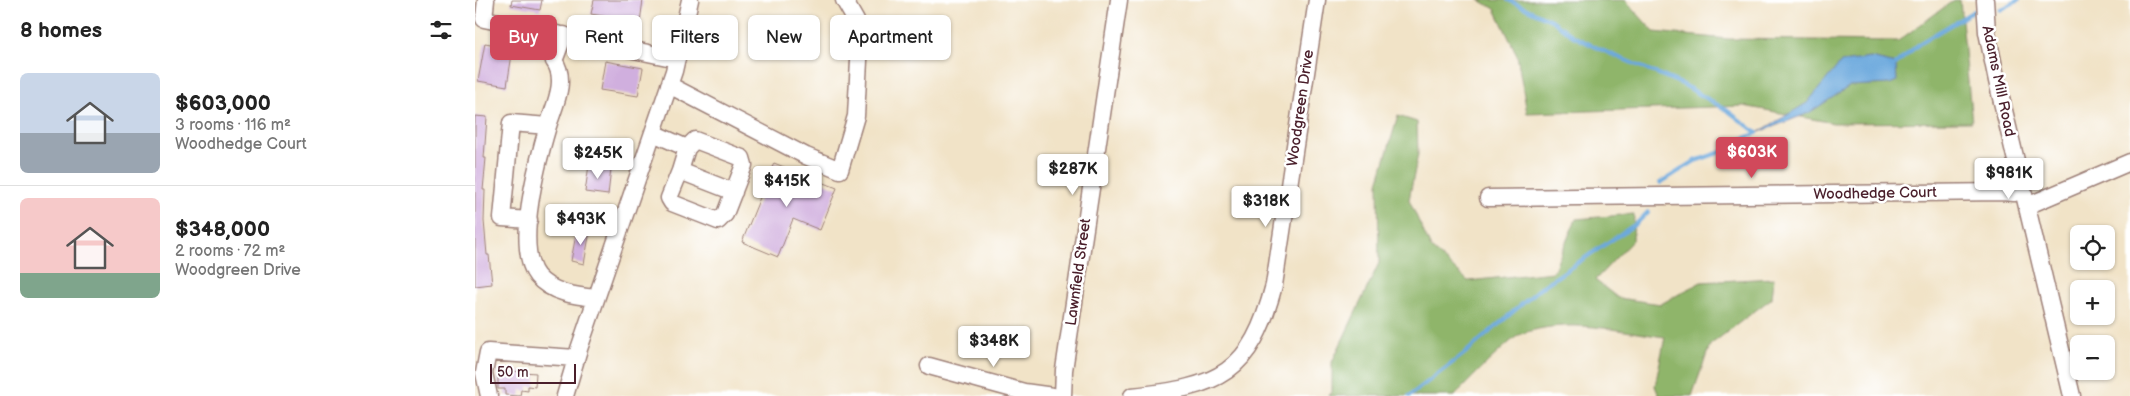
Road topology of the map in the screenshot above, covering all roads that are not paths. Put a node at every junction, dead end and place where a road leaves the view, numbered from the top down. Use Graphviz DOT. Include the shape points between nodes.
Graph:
graph roads {
  1 [pos="486,0"];
  2 [pos="690,0"];
  3 [pos="844,0"];
  4 [pos="1119,0"];
  5 [pos="1317,0"];
  6 [pos="1985,0"];
  7 [pos="687,15"];
  8 [pos="564,35"];
  9 [pos="652,54"];
  10 [pos="677,60"];
  11 [pos="669,85"];
  12 [pos="548,126"];
  13 [pos="653,132"];
  14 [pos="687,148"];
  15 [pos="2130,162"];
  16 [pos="680,171"];
  17 [pos="734,192"];
  18 [pos="1488,198"];
  19 [pos="2025,198"];
  20 [pos="529,220"];
  21 [pos="596,298"];
  22 [pos="576,358"];
  23 [pos="929,366"];
  24 [pos="489,396"];
  25 [pos="565,396"];
  26 [pos="1053,396"];
  27 [pos="1063,396"];
  28 [pos="1132,396"];
  29 [pos="2072,396"];
  1 -- 8 [label="street" via="484,19"];
  2 -- 7 [label="street"];
  3 -- 11 [label="street" via="857,21 860,42 856,116 840,170 806,156"];
  4 -- 27 [label="street, Lawnfield Street" via="1065,360"];
  5 -- 28 [label="street, Woodgreen Drive" via="1274,285 1262,327 1243,356 1217,377 1191,388"];
  6 -- 19 [label="street, Adams Mill Road" via="1987,32"];
  8 -- 9 [label="street"];
  8 -- 12 [label="street" via="554,61 561,76"];
  10 -- 11 [label="street"];
  11 -- 13 [label="street"];
  12 -- 20 [label="street" via="536,172"];
  12 -- 20 [label="street" via="511,123 502,218"];
  13 -- 14 [label="street"];
  13 -- 21 [label="street"];
  14 -- 16 [label="street"];
  14 -- 17 [label="street" via="695,140 742,158 744,166"];
  15 -- 19 [label="street, Woodhedge Court"];
  16 -- 17 [label="street"];
  16 -- 17 [label="street" via="669,198 672,203 718,221 725,214"];
  18 -- 19 [label="street, Woodhedge Court" via="1982,192 2014,193"];
  19 -- 29 [label="street, Adams Mill Road"];
  20 -- 21 [label="street" via="528,256 537,276 562,292"];
  21 -- 22 [label="street"];
  22 -- 24 [label="street" via="488,352 484,372"];
  22 -- 25 [label="street"];
  23 -- 26 [label="street" via="1024,392"];
}
